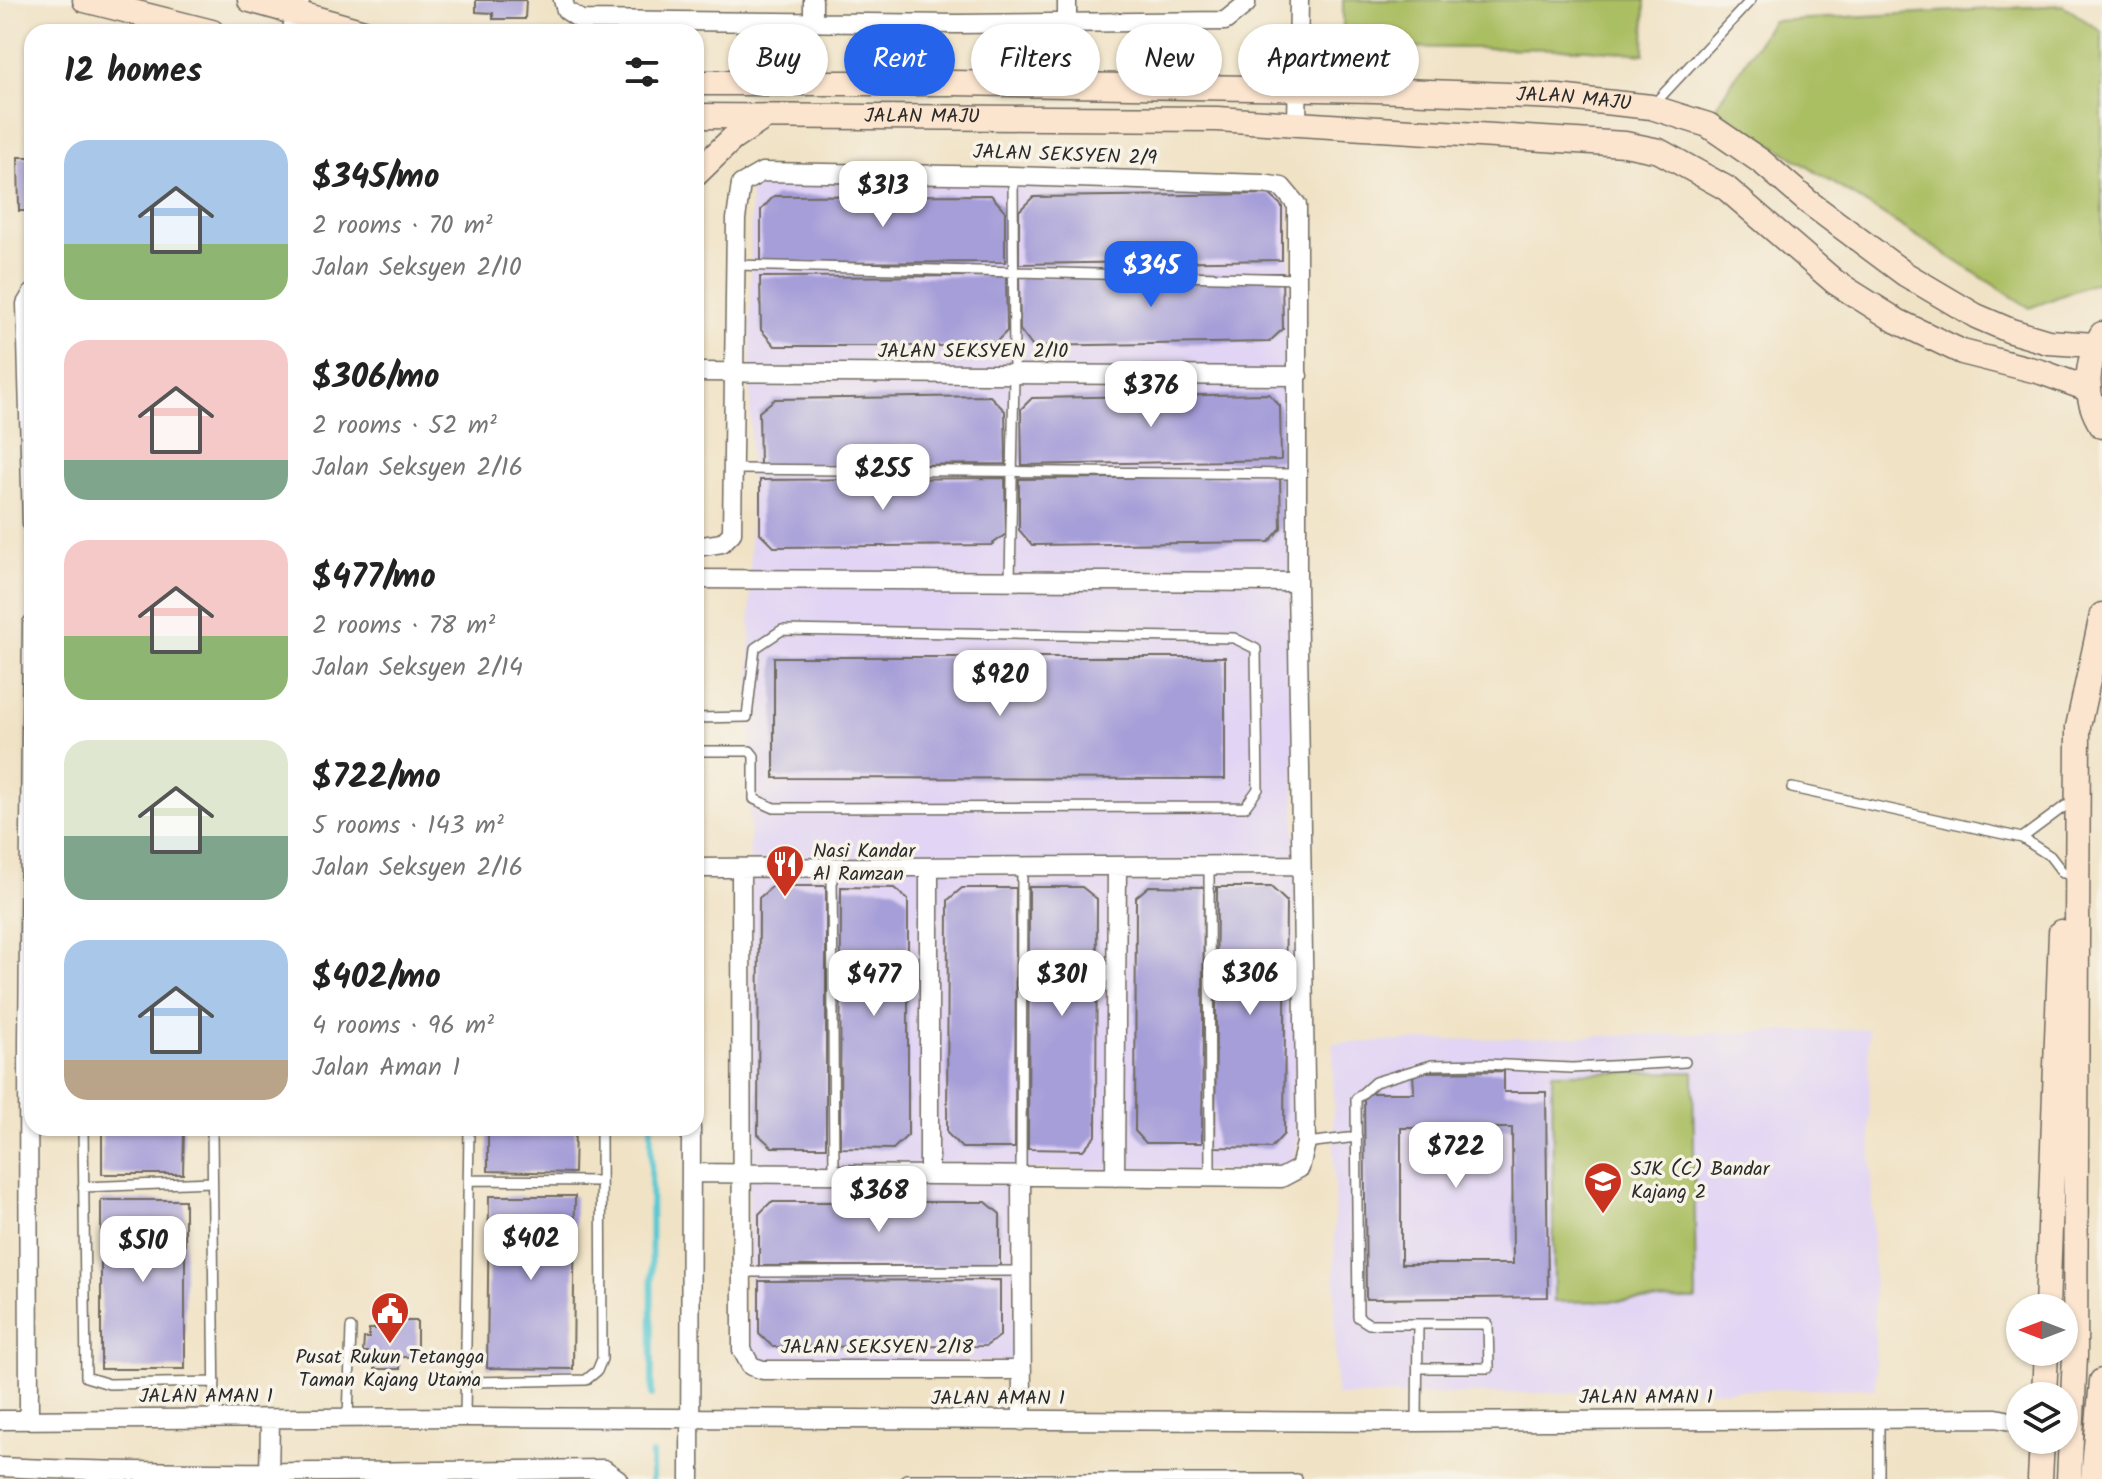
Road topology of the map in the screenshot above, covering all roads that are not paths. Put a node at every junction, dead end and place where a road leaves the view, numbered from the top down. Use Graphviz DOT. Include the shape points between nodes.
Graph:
graph roads {
  1 [pos="85,0"];
  2 [pos="251,0"];
  3 [pos="563,0"];
  4 [pos="813,0"];
  5 [pos="1067,0"];
  6 [pos="1246,0"];
  7 [pos="1299,0"];
  8 [pos="1751,0"];
  9 [pos="304,13"];
  10 [pos="813,21"];
  11 [pos="1067,23"];
  12 [pos="180,24"];
  13 [pos="339,24"];
  14 [pos="1299,24"];
  15 [pos="728,82"];
  16 [pos="704,83"];
  17 [pos="828,83"];
  18 [pos="1238,89"];
  19 [pos="728,91"];
  20 [pos="1419,93"];
  21 [pos="1298,96"];
  22 [pos="704,107"];
  23 [pos="1651,107"];
  24 [pos="704,113"];
  25 [pos="765,117"];
  26 [pos="1297,125"];
  27 [pos="704,166"];
  28 [pos="1013,176"];
  29 [pos="737,265"];
  30 [pos="1013,271"];
  31 [pos="1298,279"];
  32 [pos="2098,340"];
  33 [pos="704,372"];
  34 [pos="735,372"];
  35 [pos="1014,376"];
  36 [pos="1298,376"];
  37 [pos="2088,389"];
  38 [pos="2102,426"];
  39 [pos="735,469"];
  40 [pos="1013,471"];
  41 [pos="1298,474"];
  42 [pos="704,546"];
  43 [pos="704,579"];
  44 [pos="1010,581"];
  45 [pos="1297,582"];
  46 [pos="2102,615"];
  47 [pos="704,718"];
  48 [pos="2078,727"];
  49 [pos="704,751"];
  50 [pos="1792,788"];
  51 [pos="2065,806"];
  52 [pos="2022,838"];
  53 [pos="1301,865"];
  54 [pos="1117,866"];
  55 [pos="1209,866"];
  56 [pos="929,867"];
  57 [pos="1022,867"];
  58 [pos="704,868"];
  59 [pos="741,868"];
  60 [pos="832,868"];
  61 [pos="2063,873"];
  62 [pos="1685,1062"];
  63 [pos="30,1136"];
  64 [pos="83,1136"];
  65 [pos="212,1136"];
  66 [pos="469,1136"];
  67 [pos="601,1136"];
  68 [pos="691,1136"];
  69 [pos="1357,1137"];
  70 [pos="1306,1143"];
  71 [pos="691,1173"];
  72 [pos="742,1174"];
  73 [pos="834,1175"];
  74 [pos="929,1175"];
  75 [pos="1021,1176"];
  76 [pos="1115,1177"];
  77 [pos="1210,1177"];
  78 [pos="469,1180"];
  79 [pos="600,1181"];
  80 [pos="212,1182"];
  81 [pos="83,1187"];
  82 [pos="1021,1271"];
  83 [pos="742,1272"];
  84 [pos="2048,1294"];
  85 [pos="1418,1324"];
  86 [pos="351,1328"];
  87 [pos="1418,1368"];
  88 [pos="1022,1370"];
  89 [pos="2102,1381"];
  90 [pos="215,1382"];
  91 [pos="467,1382"];
  92 [pos="2006,1414"];
  93 [pos="465,1417"];
  94 [pos="1996,1418"];
  95 [pos="215,1419"];
  96 [pos="348,1419"];
  97 [pos="690,1419"];
  98 [pos="1879,1419"];
  99 [pos="0,1420"];
  100 [pos="29,1420"];
  101 [pos="270,1420"];
  102 [pos="2006,1420"];
  103 [pos="1022,1421"];
  104 [pos="1417,1422"];
  105 [pos="2040,1454"];
  106 [pos="0,1467"];
  107 [pos="502,1474"];
  108 [pos="83,1475"];
  109 [pos="387,1475"];
  110 [pos="269,1476"];
  111 [pos="618,1479"];
  112 [pos="690,1479"];
  113 [pos="906,1479"];
  114 [pos="938,1479"];
  115 [pos="1108,1479"];
  116 [pos="1297,1479"];
  117 [pos="1879,1479"];
  118 [pos="2040,1479"];
  119 [pos="2069,1479"];
  120 [pos="2093,1479"];
  1 -- 12 [label="street"];
  2 -- 9 [label="street"];
  3 -- 10 [label="street" via="566,10 581,20"];
  4 -- 10 [label="street"];
  5 -- 11 [label="street"];
  6 -- 11 [label="street" via="1225,21"];
  7 -- 14 [label="street"];
  8 -- 23 [label="lane"];
  9 -- 13 [label="street"];
  10 -- 11 [label="street"];
  15 -- 16 [label="street, JALAN MAJU"];
  17 -- 18 [label="street, JALAN MAJU"];
  19 -- 22 [label="street"];
  20 -- 23 [label="street, JALAN MAJU" via="1558,97"];
  21 -- 26 [label="street"];
  23 -- 32 [label="street, JALAN MAJU" via="1708,125 1905,274 1976,316 2048,342"];
  24 -- 25 [label="street, JALAN MAJU"];
  25 -- 26 [label="street, JALAN MAJU" via="1217,119"];
  25 -- 27 [label="street"];
  26 -- 37 [label="street, JALAN MAJU" via="1590,141 1659,151 1726,188 1835,282 1897,321 1962,352"];
  28 -- 29 [label="street, JALAN SEKSYEN 2/9" via="762,172 741,184"];
  28 -- 30 [label="lane"];
  28 -- 31 [label="street, JALAN SEKSYEN 2/9" via="1282,187 1297,205"];
  29 -- 30 [label="lane"];
  29 -- 34 [label="street"];
  30 -- 31 [label="lane"];
  30 -- 35 [label="lane"];
  31 -- 36 [label="street"];
  32 -- 37 [label="street" via="2088,367"];
  33 -- 34 [label="street, JALAN SEKSYEN 2/10"];
  34 -- 35 [label="street, JALAN SEKSYEN 2/10"];
  34 -- 39 [label="street"];
  35 -- 36 [label="street, JALAN SEKSYEN 2/10"];
  35 -- 40 [label="lane"];
  36 -- 41 [label="street"];
  37 -- 38 [label="street"];
  39 -- 40 [label="lane"];
  39 -- 42 [label="street" via="732,533 722,543"];
  40 -- 41 [label="lane"];
  40 -- 44 [label="lane"];
  41 -- 45 [label="street"];
  43 -- 44 [label="street"];
  44 -- 45 [label="street"];
  45 -- 53 [label="street"];
  46 -- 48 [label="street"];
  47 -- 49 [label="lane" via="747,717 755,648 782,630 1234,638 1256,649 1258,789 1245,807 774,808 754,799 750,751"];
  48 -- 51 [label="street"];
  48 -- 119 [label="street" via="2075,1356"];
  50 -- 52 [label="lane"];
  51 -- 52 [label="lane"];
  51 -- 61 [label="street"];
  52 -- 61 [label="lane" via="2050,856"];
  53 -- 55 [label="street"];
  53 -- 70 [label="street"];
  54 -- 55 [label="street"];
  54 -- 57 [label="street"];
  54 -- 76 [label="street"];
  55 -- 77 [label="lane"];
  56 -- 57 [label="street"];
  56 -- 60 [label="street"];
  56 -- 74 [label="street"];
  57 -- 75 [label="lane"];
  58 -- 59 [label="street"];
  59 -- 60 [label="street"];
  59 -- 72 [label="street"];
  60 -- 73 [label="lane"];
  61 -- 84 [label="street"];
  62 -- 69 [label="lane" via="1572,1068 1454,1064 1409,1070 1375,1082 1356,1099"];
  63 -- 100 [label="street"];
  64 -- 81 [label="lane"];
  65 -- 80 [label="lane"];
  66 -- 78 [label="lane"];
  67 -- 79 [label="lane"];
  68 -- 71 [label="street"];
  69 -- 70 [label="lane"];
  69 -- 85 [label="lane" via="1358,1317 1369,1324"];
  70 -- 77 [label="street" via="1300,1168 1281,1178"];
  71 -- 72 [label="street"];
  71 -- 97 [label="street"];
  72 -- 73 [label="street"];
  72 -- 83 [label="street"];
  73 -- 74 [label="street"];
  74 -- 75 [label="street"];
  75 -- 76 [label="street"];
  75 -- 82 [label="street"];
  76 -- 77 [label="street"];
  78 -- 79 [label="lane"];
  78 -- 91 [label="lane"];
  79 -- 91 [label="lane" via="602,1359 597,1371 586,1380"];
  80 -- 81 [label="lane"];
  80 -- 90 [label="lane"];
  81 -- 90 [label="lane" via="86,1377 109,1384"];
  82 -- 83 [label="lane"];
  82 -- 88 [label="street"];
  83 -- 88 [label="street, JALAN SEKSYEN 2/18" via="742,1350 751,1366"];
  85 -- 87 [label="lane"];
  85 -- 87 [label="lane" via="1488,1324 1489,1368"];
  86 -- 96 [label="lane"];
  87 -- 104 [label="lane"];
  88 -- 103 [label="street"];
  89 -- 120 [label="street"];
  90 -- 95 [label="lane"];
  91 -- 93 [label="lane"];
  92 -- 94 [label="street"];
  93 -- 96 [label="street, JALAN AMAN 1"];
  93 -- 97 [label="street, JALAN AMAN 1"];
  94 -- 98 [label="street, JALAN AMAN 1"];
  94 -- 102 [label="street"];
  95 -- 100 [label="street, JALAN AMAN 1"];
  95 -- 101 [label="street, JALAN AMAN 1"];
  96 -- 101 [label="street, JALAN AMAN 1"];
  97 -- 103 [label="street, JALAN AMAN 1"];
  97 -- 112 [label="street"];
  98 -- 104 [label="street, JALAN AMAN 1"];
  98 -- 117 [label="lane"];
  99 -- 100 [label="street, JALAN AMAN 1"];
  101 -- 110 [label="street"];
  103 -- 104 [label="street, JALAN AMAN 1"];
  105 -- 118 [label="street"];
  106 -- 108 [label="street"];
  107 -- 109 [label="street"];
  107 -- 111 [label="street" via="604,1469"];
  108 -- 110 [label="street"];
  109 -- 110 [label="street"];
  113 -- 114 [label="lane"];
  114 -- 115 [label="lane"];
  115 -- 116 [label="lane"];
}
